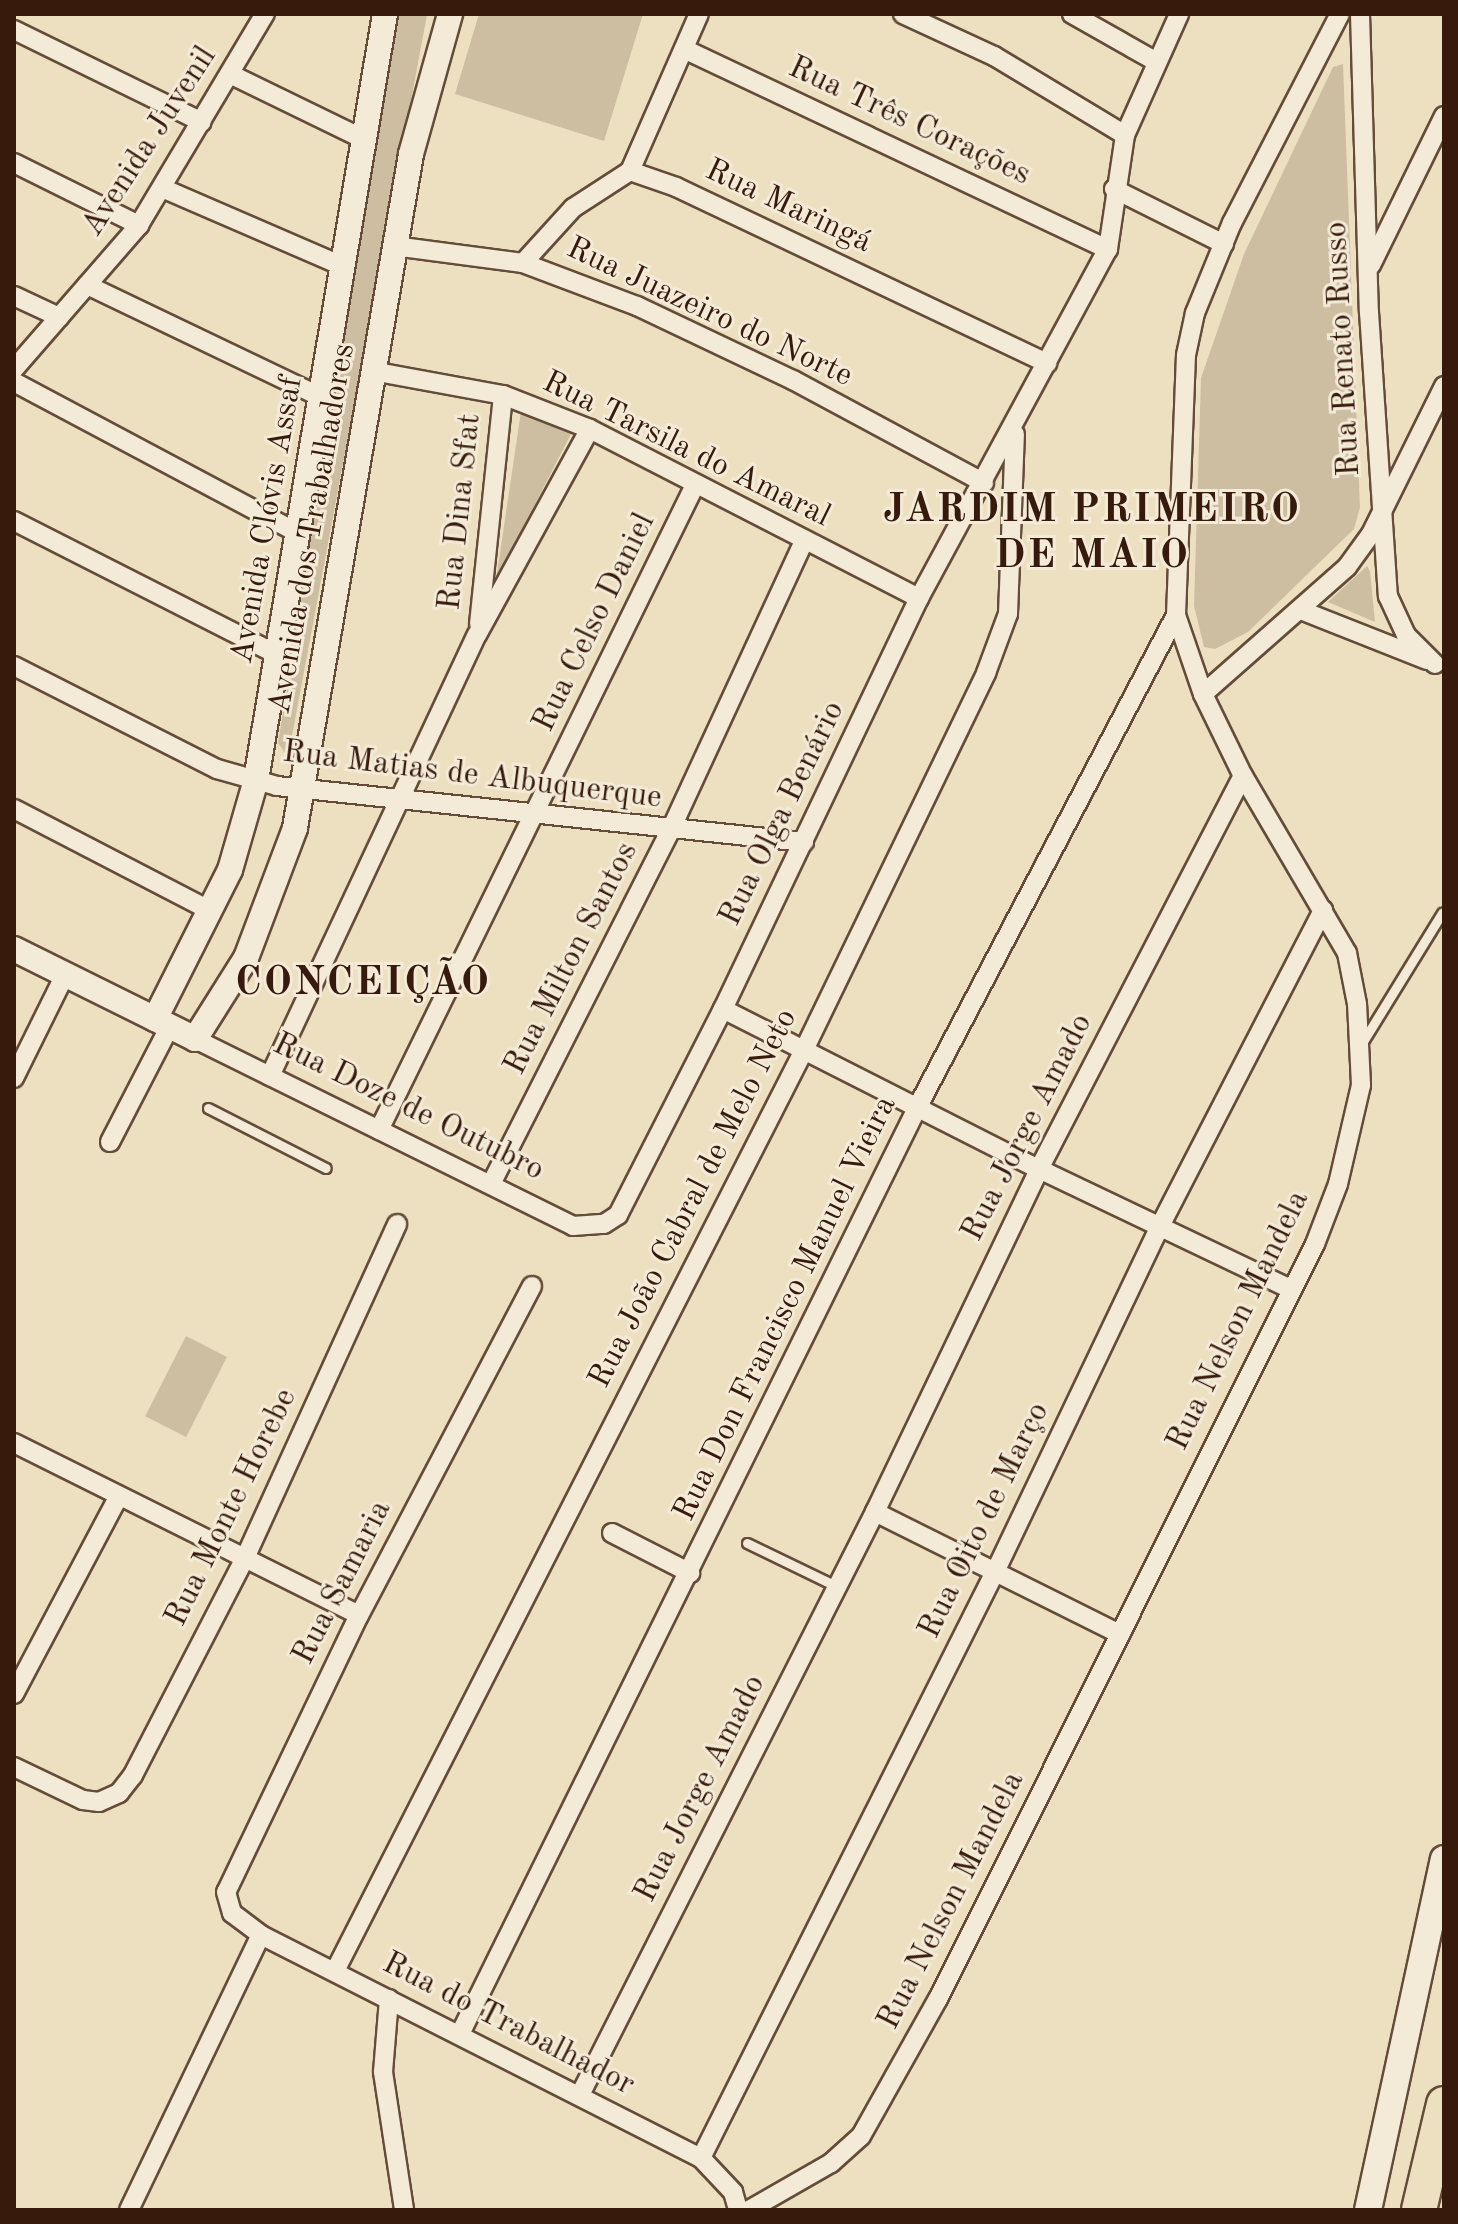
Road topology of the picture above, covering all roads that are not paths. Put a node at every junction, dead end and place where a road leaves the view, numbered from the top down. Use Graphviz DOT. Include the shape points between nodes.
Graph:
graph roads {
  1 [pos="385,14"];
  2 [pos="450,14"];
  3 [pos="699,14"];
  4 [pos="1072,14"];
  5 [pos="1179,14"];
  6 [pos="1340,14"];
  7 [pos="1360,14"];
  8 [pos="907,15"];
  9 [pos="259,16"];
  10 [pos="14,30"];
  11 [pos="684,49"];
  12 [pos="1155,61"];
  13 [pos="230,74"];
  14 [pos="1444,116"];
  15 [pos="202,122"];
  16 [pos="1125,135"];
  17 [pos="361,138"];
  18 [pos="14,163"];
  19 [pos="630,171"];
  20 [pos="162,188"];
  21 [pos="1114,189"];
  22 [pos="139,225"];
  23 [pos="1224,244"];
  24 [pos="394,246"];
  25 [pos="1108,249"];
  26 [pos="523,263"];
  27 [pos="340,265"];
  28 [pos="1370,267"];
  29 [pos="87,285"];
  30 [pos="14,296"];
  31 [pos="59,317"];
  32 [pos="1047,363"];
  33 [pos="14,369"];
  34 [pos="372,371"];
  35 [pos="14,382"];
  36 [pos="1444,386"];
  37 [pos="503,395"];
  38 [pos="321,397"];
  39 [pos="1015,427"];
  40 [pos="590,429"];
  41 [pos="984,483"];
  42 [pos="694,487"];
  43 [pos="1383,507"];
  44 [pos="14,521"];
  45 [pos="294,531"];
  46 [pos="804,541"];
  47 [pos="919,598"];
  48 [pos="1303,611"];
  49 [pos="1176,615"];
  50 [pos="477,635"];
  51 [pos="278,655"];
  52 [pos="14,666"];
  53 [pos="1440,666"];
  54 [pos="1203,694"];
  55 [pos="1243,776"];
  56 [pos="256,780"];
  57 [pos="303,792"];
  58 [pos="401,801"];
  59 [pos="14,809"];
  60 [pos="534,817"];
  61 [pos="671,829"];
  62 [pos="804,842"];
  63 [pos="1323,910"];
  64 [pos="211,911"];
  65 [pos="1442,913"];
  66 [pos="14,949"];
  67 [pos="65,975"];
  68 [pos="723,1009"];
  69 [pos="162,1022"];
  70 [pos="195,1039"];
  71 [pos="1359,1048"];
  72 [pos="804,1050"];
  73 [pos="270,1076"];
  74 [pos="14,1078"];
  75 [pos="208,1108"];
  76 [pos="917,1108"];
  77 [pos="379,1130"];
  78 [pos="110,1142"];
  79 [pos="326,1168"];
  80 [pos="1039,1169"];
  81 [pos="491,1184"];
  82 [pos="397,1224"];
  83 [pos="604,1224"];
  84 [pos="1159,1228"];
  85 [pos="532,1286"];
  86 [pos="1289,1288"];
  87 [pos="14,1443"];
  88 [pos="119,1496"];
  89 [pos="875,1512"];
  90 [pos="612,1533"];
  91 [pos="747,1543"];
  92 [pos="245,1558"];
  93 [pos="995,1572"];
  94 [pos="690,1573"];
  95 [pos="836,1586"];
  96 [pos="359,1615"];
  97 [pos="1120,1634"];
  98 [pos="14,1694"];
  99 [pos="14,1767"];
  100 [pos="1444,1859"];
  101 [pos="232,1913"];
  102 [pos="261,1935"];
  103 [pos="335,1971"];
  104 [pos="389,1999"];
  105 [pos="460,2034"];
  106 [pos="581,2093"];
  107 [pos="1444,2104"];
  108 [pos="701,2158"];
  109 [pos="129,2210"];
  110 [pos="404,2210"];
  111 [pos="738,2210"];
  112 [pos="749,2210"];
  113 [pos="1368,2210"];
  114 [pos="1419,2210"];
  1 -- 17 [label="street, Avenida Clóvis Assaf"];
  2 -- 24 [label="street, Avenida dos Trabalhadores" via="424,96"];
  3 -- 11 [label="street"];
  4 -- 12 [label="street"];
  5 -- 12 [label="street"];
  6 -- 23 [label="street, Rua Nelson Mandela"];
  7 -- 28 [label="street, Rua Renato Russo"];
  8 -- 16 [label="street" via="994,56"];
  9 -- 13 [label="street, Avenida Juvenil"];
  10 -- 15 [label="street"];
  11 -- 19 [label="street"];
  11 -- 25 [label="street, Rua Três Corações"];
  12 -- 16 [label="street"];
  13 -- 15 [label="street, Avenida Juvenil"];
  13 -- 17 [label="street"];
  14 -- 28 [label="street"];
  15 -- 20 [label="street, Avenida Juvenil"];
  16 -- 21 [label="street"];
  17 -- 27 [label="street, Avenida Clóvis Assaf"];
  18 -- 22 [label="street"];
  19 -- 26 [label="street" via="573,208"];
  19 -- 32 [label="street, Rua Maringá" via="690,193"];
  20 -- 22 [label="street, Avenida Juvenil"];
  20 -- 27 [label="street"];
  21 -- 23 [label="street"];
  21 -- 25 [label="street"];
  22 -- 29 [label="street, Avenida Juvenil"];
  23 -- 49 [label="street, Rua Nelson Mandela" via="1195,313 1186,355"];
  24 -- 26 [label="street, Rua Juazeiro do Norte"];
  24 -- 34 [label="street, Avenida dos Trabalhadores"];
  25 -- 32 [label="street, Rua Olga Benário"];
  26 -- 41 [label="street, Rua Juazeiro do Norte" via="637,306 793,380"];
  27 -- 38 [label="street, Avenida Clóvis Assaf"];
  28 -- 43 [label="street, Rua Renato Russo"];
  29 -- 31 [label="street, Avenida Juvenil"];
  29 -- 38 [label="street"];
  30 -- 31 [label="street"];
  31 -- 33 [label="street, Avenida Juvenil"];
  32 -- 39 [label="street, Rua Olga Benário"];
  34 -- 37 [label="street, Rua Tarsila do Amaral"];
  34 -- 57 [label="street, Avenida dos Trabalhadores"];
  35 -- 45 [label="street"];
  36 -- 43 [label="street"];
  37 -- 40 [label="street, Rua Tarsila do Amaral"];
  37 -- 50 [label="street, Rua Dina Sfat"];
  38 -- 45 [label="street, Avenida Clóvis Assaf"];
  39 -- 41 [label="street, Rua Olga Benário"];
  39 -- 72 [label="street, Rua João Cabral de Melo Neto" via="1008,614 986,673"];
  40 -- 42 [label="street, Rua Tarsila do Amaral"];
  40 -- 50 [label="street, Rua Dina Sfat"];
  41 -- 47 [label="street, Rua Olga Benário"];
  42 -- 46 [label="street, Rua Tarsila do Amaral"];
  42 -- 60 [label="street, Rua Celso Daniel"];
  43 -- 48 [label="street" via="1347,567"];
  43 -- 53 [label="street, Rua Renato Russo" via="1388,596 1406,635"];
  44 -- 51 [label="street"];
  45 -- 51 [label="street, Avenida Clóvis Assaf"];
  46 -- 47 [label="street, Rua Tarsila do Amaral"];
  46 -- 61 [label="street, Rua Milton Santos"];
  47 -- 62 [label="street, Rua Olga Benário"];
  48 -- 53 [label="street"];
  48 -- 54 [label="street"];
  49 -- 54 [label="street, Rua Nelson Mandela"];
  49 -- 76 [label="street, Rua Don Francisco Manuel Vieira"];
  50 -- 58 [label="street, Rua Dina Sfat"];
  51 -- 56 [label="street, Avenida Clóvis Assaf"];
  52 -- 56 [label="street, Rua Matias de Albuquerque" via="152,739"];
  54 -- 55 [label="street, Rua Nelson Mandela"];
  55 -- 63 [label="street, Rua Nelson Mandela"];
  55 -- 80 [label="street, Rua Jorge Amado"];
  56 -- 57 [label="street, Rua Matias de Albuquerque"];
  56 -- 64 [label="street, Avenida Clóvis Assaf" via="239,844"];
  57 -- 58 [label="street, Rua Matias de Albuquerque"];
  57 -- 70 [label="street, Avenida dos Trabalhadores" via="260,927"];
  58 -- 60 [label="street, Rua Matias de Albuquerque"];
  58 -- 73 [label="street, Rua Dina Sfat"];
  59 -- 64 [label="street"];
  60 -- 61 [label="street, Rua Matias de Albuquerque"];
  60 -- 77 [label="street, Rua Celso Daniel"];
  61 -- 62 [label="street, Rua Matias de Albuquerque"];
  61 -- 81 [label="street, Rua Milton Santos"];
  62 -- 68 [label="street, Rua Olga Benário"];
  63 -- 71 [label="street, Rua Nelson Mandela" via="1347,953"];
  63 -- 84 [label="street, Rua Oito de Março"];
  64 -- 69 [label="street, Avenida Clóvis Assaf"];
  65 -- 71 [label="lane"];
  66 -- 67 [label="street, Rua Doze de Outubro"];
  67 -- 69 [label="street, Rua Doze de Outubro"];
  67 -- 74 [label="street"];
  68 -- 72 [label="street"];
  68 -- 83 [label="street, Rua Olga Benário" via="618,1215"];
  69 -- 70 [label="street, Rua Doze de Outubro"];
  69 -- 78 [label="street"];
  70 -- 73 [label="street, Rua Doze de Outubro"];
  71 -- 86 [label="street, Rua Nelson Mandela" via="1361,1085 1338,1184 1315,1244"];
  72 -- 76 [label="street"];
  72 -- 103 [label="street, Rua João Cabral de Melo Neto"];
  73 -- 77 [label="street, Rua Doze de Outubro"];
  75 -- 79 [label="lane"];
  76 -- 80 [label="street"];
  76 -- 94 [label="street, Rua Don Francisco Manuel Vieira"];
  77 -- 81 [label="street, Rua Doze de Outubro"];
  80 -- 84 [label="street"];
  80 -- 89 [label="street, Rua Jorge Amado"];
  81 -- 83 [label="street, Rua Doze de Outubro" via="573,1226"];
  82 -- 92 [label="street, Rua Monte Horebe"];
  84 -- 86 [label="street"];
  84 -- 93 [label="street, Rua Oito de Março"];
  85 -- 96 [label="street, Rua Samaria"];
  86 -- 97 [label="street, Rua Nelson Mandela"];
  87 -- 88 [label="street"];
  88 -- 92 [label="street"];
  88 -- 98 [label="street"];
  89 -- 93 [label="street"];
  89 -- 95 [label="street, Rua Jorge Amado"];
  90 -- 94 [label="street"];
  91 -- 95 [label="lane"];
  92 -- 96 [label="street"];
  92 -- 99 [label="street, Rua Monte Horebe" via="119,1793 99,1802 83,1800"];
  93 -- 97 [label="street"];
  93 -- 108 [label="street, Rua Oito de Março"];
  94 -- 105 [label="street, Rua Don Francisco Manuel Vieira"];
  95 -- 106 [label="street, Rua Jorge Amado"];
  96 -- 101 [label="street, Rua Samaria" via="238,1861 226,1892"];
  97 -- 112 [label="street, Rua Nelson Mandela" via="938,1999 861,2136 831,2163"];
  100 -- 113 [label="main road"];
  101 -- 102 [label="street, Rua do Trabalhador"];
  102 -- 103 [label="street, Rua do Trabalhador"];
  102 -- 109 [label="street"];
  103 -- 104 [label="street, Rua do Trabalhador"];
  104 -- 105 [label="street, Rua do Trabalhador"];
  104 -- 110 [label="street" via="383,2072"];
  105 -- 106 [label="street, Rua do Trabalhador"];
  106 -- 108 [label="street, Rua do Trabalhador"];
  107 -- 114 [label="highway"];
  108 -- 111 [label="street, Rua do Trabalhador" via="733,2192"];
}
